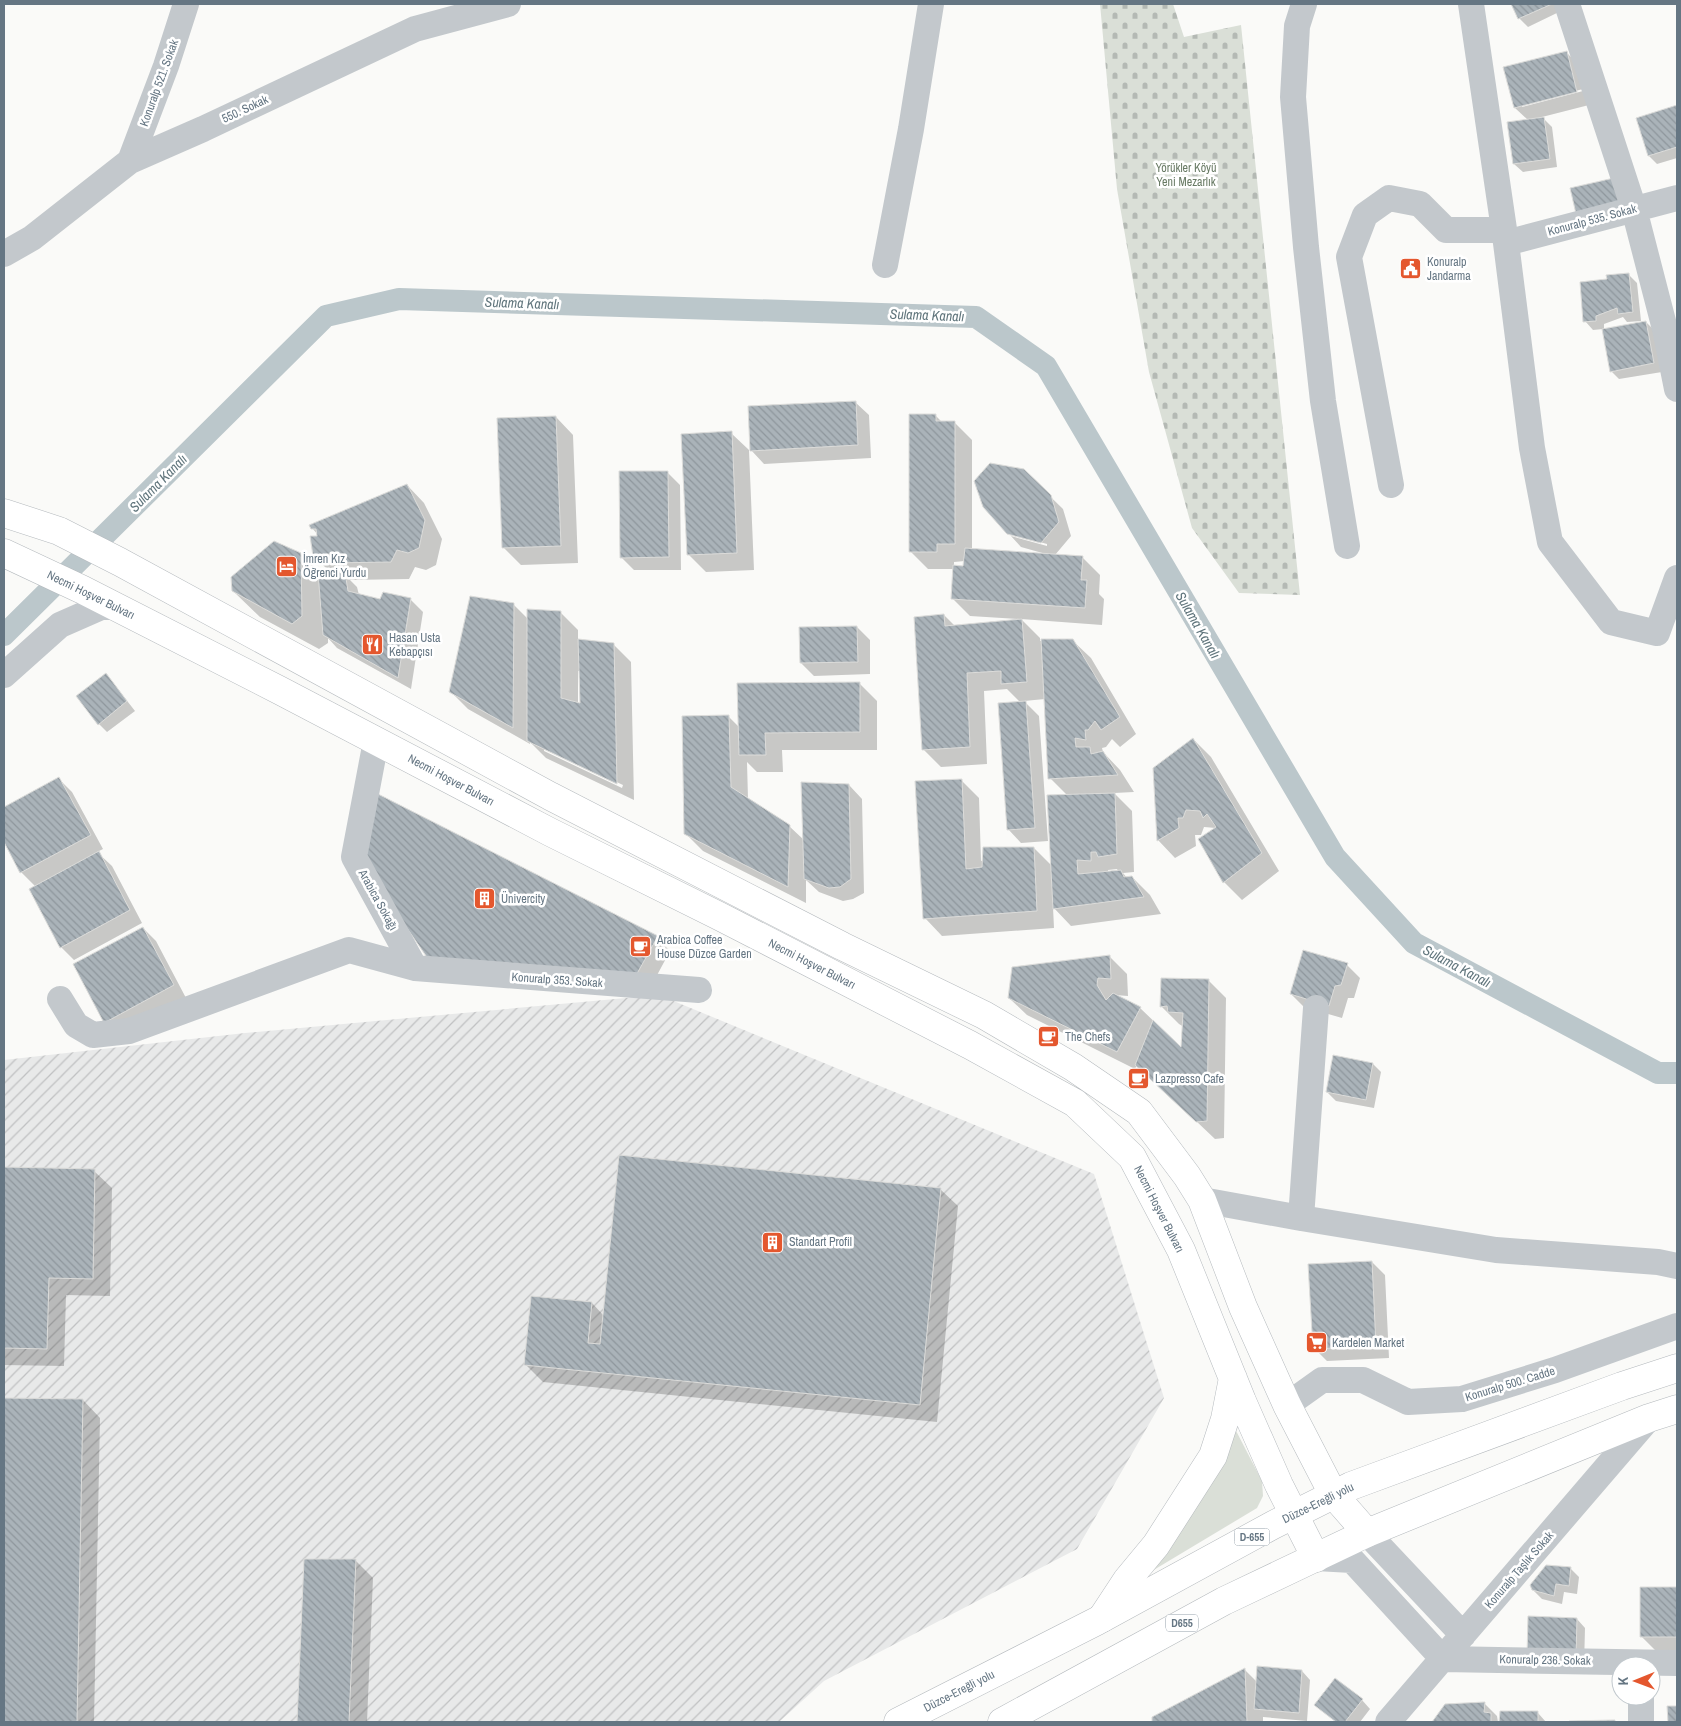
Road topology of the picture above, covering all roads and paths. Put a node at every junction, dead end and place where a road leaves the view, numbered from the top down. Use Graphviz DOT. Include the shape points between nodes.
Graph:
graph roads {
  1 [pos="186,4"];
  2 [pos="508,4"];
  3 [pos="931,4"];
  4 [pos="1304,4"];
  5 [pos="1471,4"];
  6 [pos="1567,4"];
  7 [pos="130,161"];
  8 [pos="1677,198"];
  9 [pos="1634,209"];
  10 [pos="1505,236"];
  11 [pos="4,254"];
  12 [pos="885,266"];
  13 [pos="1677,389"];
  14 [pos="1391,485"];
  15 [pos="4,513"];
  16 [pos="1347,546"];
  17 [pos="4,553"];
  18 [pos="1677,578"];
  19 [pos="116,607"];
  20 [pos="4,675"];
  21 [pos="376,741"];
  22 [pos="415,968"];
  23 [pos="699,990"];
  24 [pos="60,999"];
  25 [pos="1316,1008"];
  26 [pos="1202,1200"];
  27 [pos="1301,1218"];
  28 [pos="1677,1266"];
  29 [pos="1677,1326"];
  30 [pos="1677,1368"];
  31 [pos="1233,1378"];
  32 [pos="1287,1404"];
  33 [pos="1677,1409"];
  34 [pos="1649,1418"];
  35 [pos="1333,1494"];
  36 [pos="1294,1515"];
  37 [pos="1367,1533"];
  38 [pos="1316,1558"];
  39 [pos="1102,1618"];
  40 [pos="1463,1635"];
  41 [pos="1443,1659"];
  42 [pos="1611,1663"];
  43 [pos="1661,1663"];
  44 [pos="1677,1663"];
  45 [pos="1641,1706"];
  46 [pos="898,1722"];
  47 [pos="1002,1722"];
  48 [pos="1388,1722"];
  49 [pos="1641,1722"];
  1 -- 7 [label="street, Konuralp 521. Sokak"];
  2 -- 7 [label="street, 550. Sokak" via="415,29 203,130"];
  3 -- 12 [label="street"];
  4 -- 16 [label="street" via="1297,26 1293,97 1324,401"];
  5 -- 10 [label="street"];
  6 -- 9 [label="street"];
  7 -- 11 [label="street, 550. Sokak" via="32,238"];
  8 -- 9 [label="street, Konuralp 535. Sokak"];
  9 -- 10 [label="street, Konuralp 535. Sokak"];
  9 -- 13 [label="street" via="1666,329"];
  10 -- 14 [label="street, Konuralp 535. Sokak" via="1446,230 1420,204 1389,198 1365,215 1349,257"];
  10 -- 18 [label="street" via="1532,448 1550,542 1611,622 1658,632"];
  15 -- 26 [label="main road" via="59,531 120,562 550,796 984,1015 1073,1066 1139,1112"];
  17 -- 19 [label="main road, Necmi Hoşver Bulvarı"];
  19 -- 20 [label="street" via="101,607 60,625"];
  19 -- 21 [label="main road, Necmi Hoşver Bulvarı"];
  21 -- 22 [label="street, Arabica Sokağı" via="354,856"];
  21 -- 31 [label="main road, Necmi Hoşver Bulvarı" via="970,1045 1075,1103 1132,1157 1181,1250"];
  22 -- 23 [label="street, Konuralp 353. Sokak"];
  22 -- 24 [label="street, Konuralp 353. Sokak" via="349,950 128,1031 93,1035 76,1025"];
  25 -- 27 [label="street"];
  26 -- 27 [label="street"];
  26 -- 32 [label="main road" via="1243,1306"];
  27 -- 28 [label="street" via="1496,1250"];
  29 -- 32 [label="street, Konuralp 500. Cadde" via="1462,1399 1408,1402 1363,1380 1322,1380"];
  30 -- 35 [label="main road, Düzce-Ereğli yolu / D-655"];
  31 -- 36 [label="main road, Necmi Hoşver Bulvarı"];
  31 -- 39 [label="main road" via="1214,1456"];
  32 -- 35 [label="main road"];
  33 -- 34 [label="main road"];
  34 -- 37 [label="main road"];
  34 -- 40 [label="street, Konuralp Taşlık Sokak"];
  35 -- 36 [label="main road, Düzce-Ereğli yolu / D-655"];
  35 -- 37 [label="main road"];
  36 -- 38 [label="main road, Necmi Hoşver Bulvarı"];
  36 -- 39 [label="main road, Düzce-Ereğli yolu / D-655"];
  37 -- 38 [label="main road, D655"];
  37 -- 40 [label="street"];
  38 -- 41 [label="street" via="1352,1560"];
  38 -- 47 [label="main road, D655" via="1224,1601"];
  39 -- 46 [label="main road, Düzce-Ereğli yolu / D-655"];
  40 -- 41 [label="street, Konuralp Taşlık Sokak"];
  41 -- 42 [label="street, Konuralp 236. Sokak"];
  41 -- 48 [label="street, Konuralp Taşlık Sokak"];
  43 -- 44 [label="street, Konuralp 236. Sokak"];
  45 -- 49 [label="street"];
}
